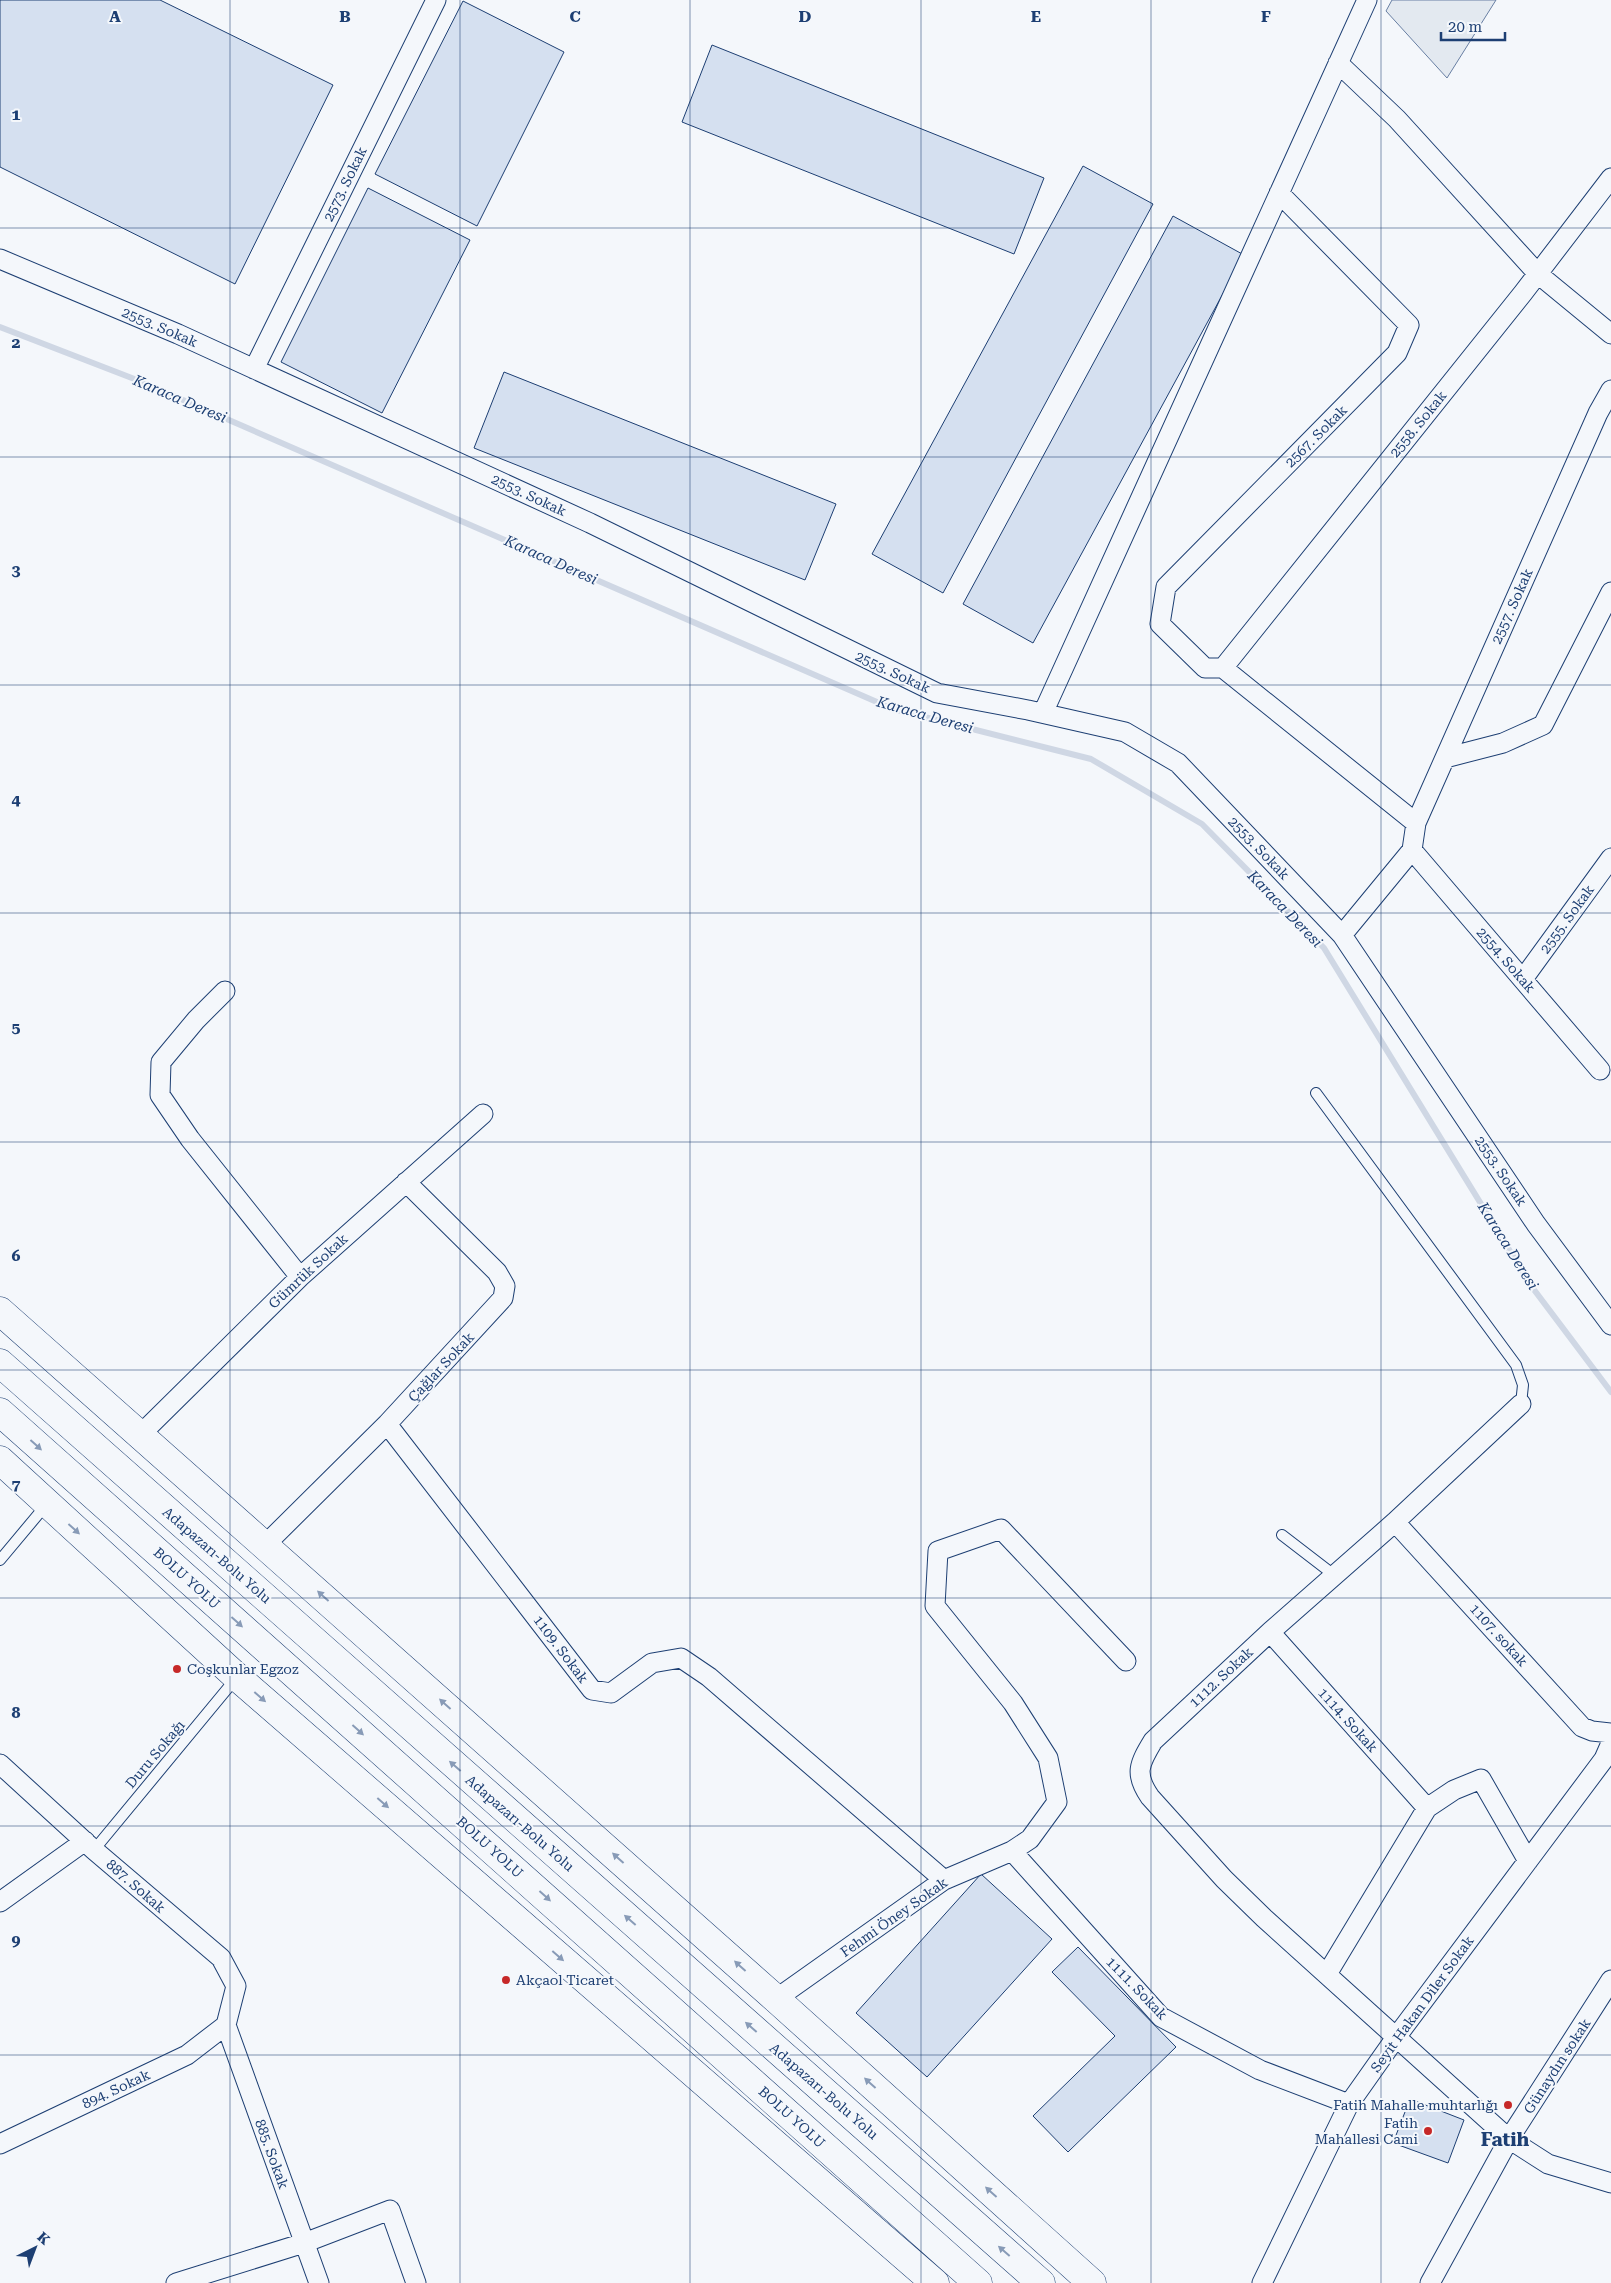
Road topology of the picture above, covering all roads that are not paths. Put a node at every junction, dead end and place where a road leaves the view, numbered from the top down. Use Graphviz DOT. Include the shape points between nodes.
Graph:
graph roads {
  1 [pos="436,0"];
  2 [pos="1367,0"];
  3 [pos="1338,64"];
  4 [pos="1611,178"];
  5 [pos="1279,193"];
  6 [pos="0,259"];
  7 [pos="1538,274"];
  8 [pos="1611,334"];
  9 [pos="254,368"];
  10 [pos="1611,390"];
  11 [pos="1611,592"];
  12 [pos="1223,668"];
  13 [pos="1042,713"];
  14 [pos="1445,758"];
  15 [pos="1416,823"];
  16 [pos="1412,850"];
  17 [pos="1611,858"];
  18 [pos="1342,935"];
  19 [pos="1523,979"];
  20 [pos="225,991"];
  21 [pos="1600,1070"];
  22 [pos="1316,1094"];
  23 [pos="483,1114"];
  24 [pos="406,1182"];
  25 [pos="300,1277"];
  26 [pos="0,1311"];
  27 [pos="1611,1325"];
  28 [pos="0,1363"];
  29 [pos="1521,1404"];
  30 [pos="0,1412"];
  31 [pos="387,1424"];
  32 [pos="140,1435"];
  33 [pos="0,1460"];
  34 [pos="46,1504"];
  35 [pos="1395,1522"];
  36 [pos="1282,1534"];
  37 [pos="265,1545"];
  38 [pos="0,1560"];
  39 [pos="1334,1575"];
  40 [pos="1270,1632"];
  41 [pos="1126,1661"];
  42 [pos="237,1677"];
  43 [pos="1611,1732"];
  44 [pos="1611,1743"];
  45 [pos="0,1764"];
  46 [pos="1427,1808"];
  47 [pos="89,1845"];
  48 [pos="1012,1851"];
  49 [pos="1528,1861"];
  50 [pos="944,1880"];
  51 [pos="0,1902"];
  52 [pos="1327,1974"];
  53 [pos="1611,1980"];
  54 [pos="776,1999"];
  55 [pos="226,2025"];
  56 [pos="1397,2036"];
  57 [pos="1349,2104"];
  58 [pos="1509,2140"];
  59 [pos="0,2144"];
  60 [pos="1611,2184"];
  61 [pos="304,2243"];
  62 [pos="176,2283"];
  63 [pos="318,2283"];
  64 [pos="416,2283"];
  65 [pos="935,2283"];
  66 [pos="978,2283"];
  67 [pos="1041,2283"];
  68 [pos="1092,2283"];
  69 [pos="1262,2283"];
  70 [pos="1430,2283"];
  1 -- 9 [label="street, 2573. Sokak"];
  2 -- 3 [label="street"];
  3 -- 5 [label="street"];
  3 -- 7 [label="street" via="1397,119"];
  4 -- 7 [label="street, 2558. Sokak"];
  5 -- 12 [label="street, 2567. Sokak" via="1409,325 1397,353 1166,587 1160,624 1205,668"];
  5 -- 13 [label="street"];
  6 -- 9 [label="street, 2553. Sokak"];
  7 -- 8 [label="street"];
  7 -- 12 [label="street, 2558. Sokak"];
  9 -- 13 [label="street, 2553. Sokak" via="590,523 937,693"];
  10 -- 14 [label="street, 2557. Sokak"];
  11 -- 14 [label="street" via="1543,725 1503,743"];
  12 -- 15 [label="street"];
  13 -- 18 [label="street, 2553. Sokak" via="1125,732 1178,763"];
  14 -- 15 [label="street, 2557. Sokak"];
  15 -- 16 [label="street"];
  16 -- 18 [label="street"];
  16 -- 19 [label="street, 2554. Sokak"];
  17 -- 19 [label="street, 2555. Sokak"];
  18 -- 27 [label="street, 2553. Sokak" via="1536,1224"];
  19 -- 21 [label="street, 2554. Sokak"];
  20 -- 25 [label="street" via="161,1062 160,1095 190,1139"];
  22 -- 29 [label="lane" via="1516,1365 1523,1385"];
  23 -- 24 [label="street, Gümrük Sokak"];
  24 -- 25 [label="street, Gümrük Sokak"];
  24 -- 31 [label="street, Çağlar Sokak" via="497,1272 505,1292 501,1303"];
  25 -- 32 [label="street, Gümrük Sokak"];
  26 -- 32 [label="highway"];
  67 -- 28 [label="highway, Adapazarı-Bolu Yolu, one-way"];
  29 -- 35 [label="street, 1112. Sokak"];
  30 -- 66 [label="highway, BOLU YOLU, one-way"];
  31 -- 37 [label="street, Çağlar Sokak"];
  31 -- 50 [label="street, 1109. Sokak" via="592,1690 611,1692 652,1664 681,1658 709,1677"];
  32 -- 37 [label="highway"];
  33 -- 34 [label="highway"];
  34 -- 38 [label="lane"];
  34 -- 42 [label="highway, one-way"];
  35 -- 39 [label="street, 1112. Sokak"];
  35 -- 43 [label="street, 1107. sokak" via="1582,1727"];
  36 -- 39 [label="lane"];
  54 -- 37 [label="highway, one-way"];
  39 -- 40 [label="street, 1112. Sokak"];
  40 -- 46 [label="street, 1114. Sokak"];
  40 -- 52 [label="street, 1112. Sokak" via="1153,1741 1140,1768 1141,1783 1224,1879"];
  41 -- 48 [label="street, Fehmi Öney Sokak" via="1002,1529 938,1551 935,1606 1013,1703 1048,1758 1057,1802 1030,1839"];
  42 -- 47 [label="lane, Duru Sokağı"];
  42 -- 65 [label="highway, one-way"];
  44 -- 49 [label="street, Seyit Hakan Diler Sokak" via="1604,1759"];
  45 -- 47 [label="street, 887. Sokak"];
  46 -- 49 [label="street" via="1454,1790 1481,1779"];
  46 -- 52 [label="street"];
  47 -- 51 [label="street"];
  47 -- 55 [label="street, 887. Sokak" via="221,1958 236,1986"];
  48 -- 50 [label="street, Fehmi Öney Sokak"];
  48 -- 57 [label="street, 1111. Sokak" via="1161,2017 1260,2070"];
  49 -- 56 [label="street, Seyit Hakan Diler Sokak"];
  50 -- 54 [label="street, Fehmi Öney Sokak"];
  52 -- 56 [label="street, 1112. Sokak"];
  53 -- 58 [label="street, Günaydın sokak"];
  68 -- 54 [label="highway, one-way"];
  55 -- 59 [label="street, 894. Sokak" via="187,2055"];
  55 -- 61 [label="street, 885. Sokak"];
  56 -- 57 [label="street, Seyit Hakan Diler Sokak"];
  56 -- 58 [label="street, 1112. Sokak"];
  57 -- 69 [label="street, Seyit Hakan Diler Sokak"];
  58 -- 60 [label="street, 1112. Sokak" via="1548,2164"];
  58 -- 70 [label="street, Günaydın sokak"];
  61 -- 62 [label="street"];
  61 -- 63 [label="street, 885. Sokak"];
  61 -- 64 [label="street" via="390,2210"];
}
